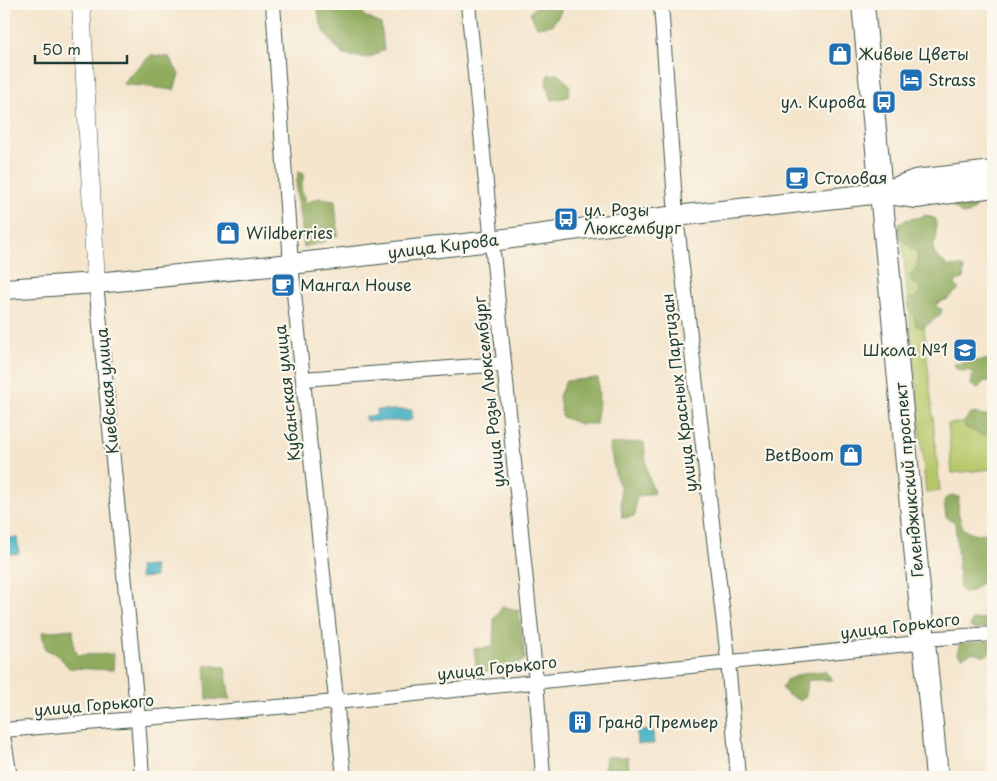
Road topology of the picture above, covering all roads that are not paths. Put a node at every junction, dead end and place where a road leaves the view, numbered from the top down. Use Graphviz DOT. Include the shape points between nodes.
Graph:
graph roads {
  1 [pos="81,4"];
  2 [pos="273,4"];
  3 [pos="468,4"];
  4 [pos="661,4"];
  5 [pos="863,4"];
  6 [pos="993,171"];
  7 [pos="993,188"];
  8 [pos="881,193"];
  9 [pos="676,216"];
  10 [pos="491,241"];
  11 [pos="291,264"];
  12 [pos="96,283"];
  13 [pos="4,289"];
  14 [pos="503,364"];
  15 [pos="303,380"];
  16 [pos="993,634"];
  17 [pos="924,639"];
  18 [pos="728,663"];
  19 [pos="536,681"];
  20 [pos="336,702"];
  21 [pos="138,719"];
  22 [pos="4,730"];
  23 [pos="4,741"];
  24 [pos="10,777"];
  25 [pos="142,777"];
  26 [pos="344,777"];
  27 [pos="543,777"];
  28 [pos="738,777"];
  29 [pos="937,777"];
  1 -- 12 [label="street, Киевская улица"];
  2 -- 11 [label="street, Кубанская улица"];
  3 -- 10 [label="street, улица Розы Люксембург"];
  4 -- 9 [label="street, улица Красных Партизан"];
  5 -- 8 [label="main road, Геленджикский проспект"];
  6 -- 8 [label="main road, улица Кирова" via="915,180"];
  7 -- 8 [label="main road, улица Кирова" via="916,198"];
  8 -- 9 [label="main road, улица Кирова"];
  8 -- 17 [label="main road, Геленджикский проспект"];
  9 -- 10 [label="main road, улица Кирова"];
  9 -- 18 [label="street, улица Красных Партизан"];
  10 -- 11 [label="main road, улица Кирова"];
  10 -- 14 [label="street, улица Розы Люксембург"];
  11 -- 12 [label="main road, улица Кирова"];
  11 -- 15 [label="street, Кубанская улица"];
  12 -- 13 [label="main road, улица Кирова"];
  12 -- 21 [label="street, Киевская улица"];
  14 -- 15 [label="street"];
  14 -- 19 [label="street, улица Розы Люксембург"];
  15 -- 20 [label="street, Кубанская улица"];
  16 -- 17 [label="street, улица Горького"];
  17 -- 18 [label="street, улица Горького" via="908,644"];
  17 -- 29 [label="main road, Геленджикский проспект"];
  18 -- 19 [label="street, улица Горького"];
  18 -- 28 [label="street, улица Красных Партизан"];
  19 -- 20 [label="street, улица Горького"];
  19 -- 27 [label="street, улица Розы Люксембург"];
  20 -- 21 [label="street, улица Горького"];
  20 -- 26 [label="street, Кубанская улица"];
  21 -- 22 [label="street, улица Горького"];
  21 -- 25 [label="street, Киевская улица"];
  23 -- 24 [label="street"];
}
